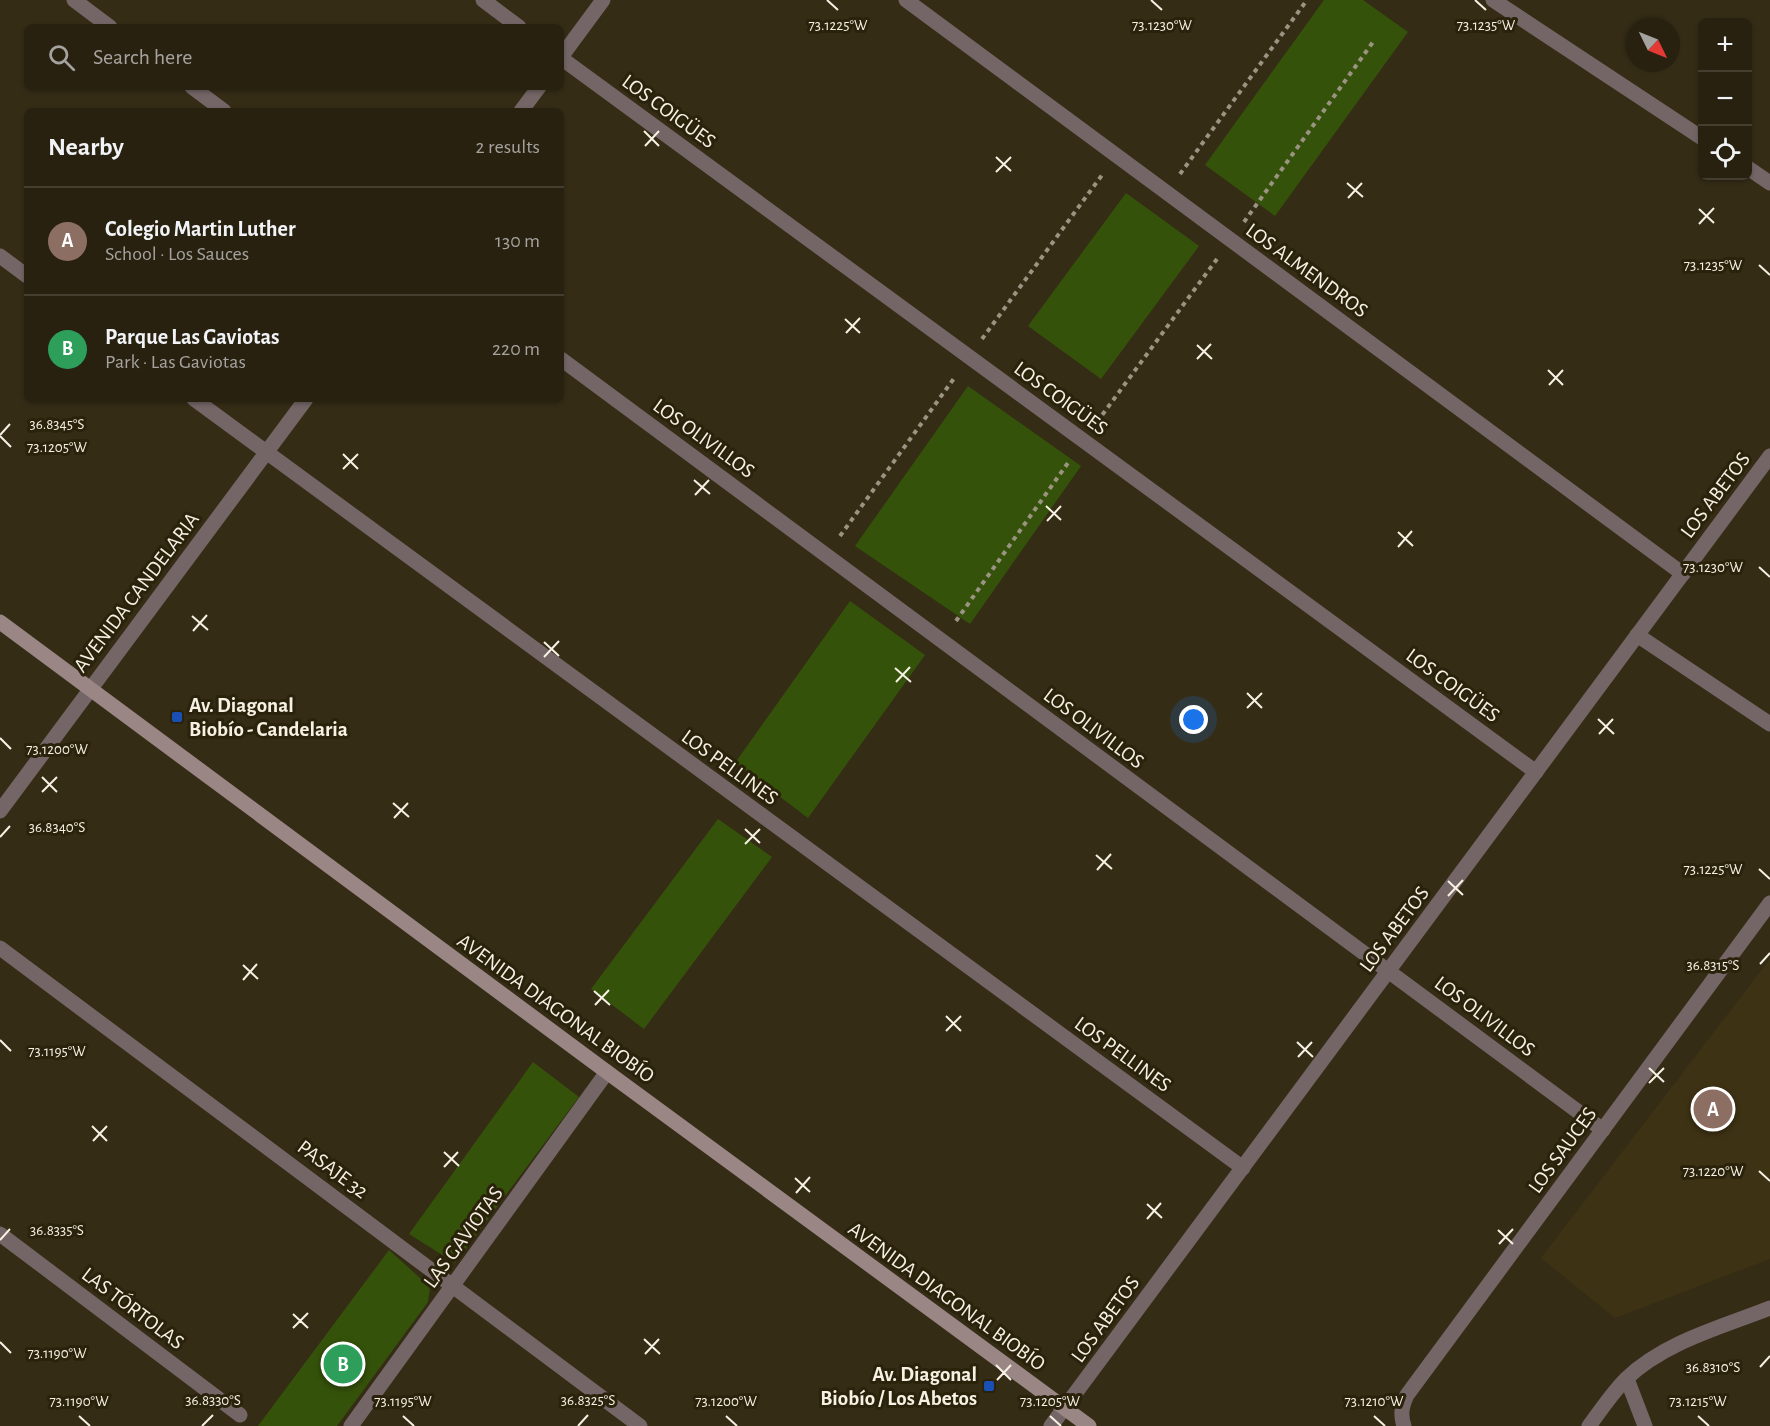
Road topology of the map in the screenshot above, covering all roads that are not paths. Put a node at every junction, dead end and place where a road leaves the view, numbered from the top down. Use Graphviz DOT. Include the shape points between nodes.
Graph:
graph roads {
  1 [pos="74,0"];
  2 [pos="483,0"];
  3 [pos="603,0"];
  4 [pos="906,0"];
  5 [pos="1493,0"];
  6 [pos="106,24"];
  7 [pos="515,24"];
  8 [pos="564,53"];
  9 [pos="564,59"];
  10 [pos="196,90"];
  11 [pos="536,90"];
  12 [pos="220,108"];
  13 [pos="523,108"];
  14 [pos="1698,135"];
  15 [pos="1752,171"];
  16 [pos="1770,183"];
  17 [pos="0,256"];
  18 [pos="24,274"];
  19 [pos="564,361"];
  20 [pos="198,402"];
  21 [pos="304,402"];
  22 [pos="266,453"];
  23 [pos="1770,456"];
  24 [pos="1683,574"];
  25 [pos="0,622"];
  26 [pos="1637,635"];
  27 [pos="90,689"];
  28 [pos="1770,723"];
  29 [pos="1536,772"];
  30 [pos="0,811"];
  31 [pos="1770,903"];
  32 [pos="0,948"];
  33 [pos="1388,971"];
  34 [pos="607,1072"];
  35 [pos="1603,1130"];
  36 [pos="1243,1168"];
  37 [pos="0,1234"];
  38 [pos="454,1285"];
  39 [pos="1770,1308"];
  40 [pos="1627,1378"];
  41 [pos="1065,1408"];
  42 [pos="240,1415"];
  43 [pos="351,1426"];
  44 [pos="640,1426"];
  45 [pos="1051,1426"];
  46 [pos="1089,1426"];
  47 [pos="1404,1426"];
  48 [pos="1589,1426"];
  49 [pos="1645,1426"];
  1 -- 6 [label="street"];
  2 -- 7 [label="street"];
  3 -- 8 [label="street"];
  4 -- 24 [label="street, LOS ALMENDROS"];
  5 -- 14 [label="street"];
  9 -- 29 [label="street, LOS COIGÜES"];
  10 -- 12 [label="street"];
  11 -- 13 [label="street"];
  15 -- 16 [label="street"];
  17 -- 18 [label="street"];
  19 -- 33 [label="street, LOS OLIVILLOS"];
  20 -- 22 [label="street, LOS PELLINES"];
  21 -- 22 [label="street, AVENIDA CANDELARIA"];
  22 -- 27 [label="street, AVENIDA CANDELARIA"];
  22 -- 36 [label="street, LOS PELLINES"];
  23 -- 24 [label="street, LOS ABETOS"];
  24 -- 26 [label="street, LOS ABETOS"];
  25 -- 27 [label="main road, AVENIDA DIAGONAL BIOBÍO"];
  26 -- 28 [label="street"];
  26 -- 29 [label="street, LOS ABETOS"];
  27 -- 30 [label="street, AVENIDA CANDELARIA"];
  27 -- 34 [label="main road, AVENIDA DIAGONAL BIOBÍO"];
  29 -- 33 [label="street, LOS ABETOS"];
  31 -- 35 [label="street, LOS SAUCES"];
  32 -- 38 [label="street, PASAJE 32"];
  33 -- 35 [label="street, LOS OLIVILLOS"];
  33 -- 36 [label="street, LOS ABETOS"];
  34 -- 38 [label="street, LAS GAVIOTAS"];
  34 -- 41 [label="main road, AVENIDA DIAGONAL BIOBÍO"];
  35 -- 47 [label="street, LOS SAUCES" via="1407,1395 1402,1405"];
  36 -- 41 [label="street, LOS ABETOS"];
  37 -- 42 [label="street, LAS TÓRTOLAS"];
  38 -- 43 [label="street, LAS GAVIOTAS"];
  38 -- 44 [label="street, PASAJE 32"];
  39 -- 40 [label="street" via="1683,1342"];
  40 -- 48 [label="street"];
  40 -- 49 [label="street"];
  41 -- 45 [label="street, LOS ABETOS"];
  41 -- 46 [label="main road, AVENIDA DIAGONAL BIOBÍO"];
}
